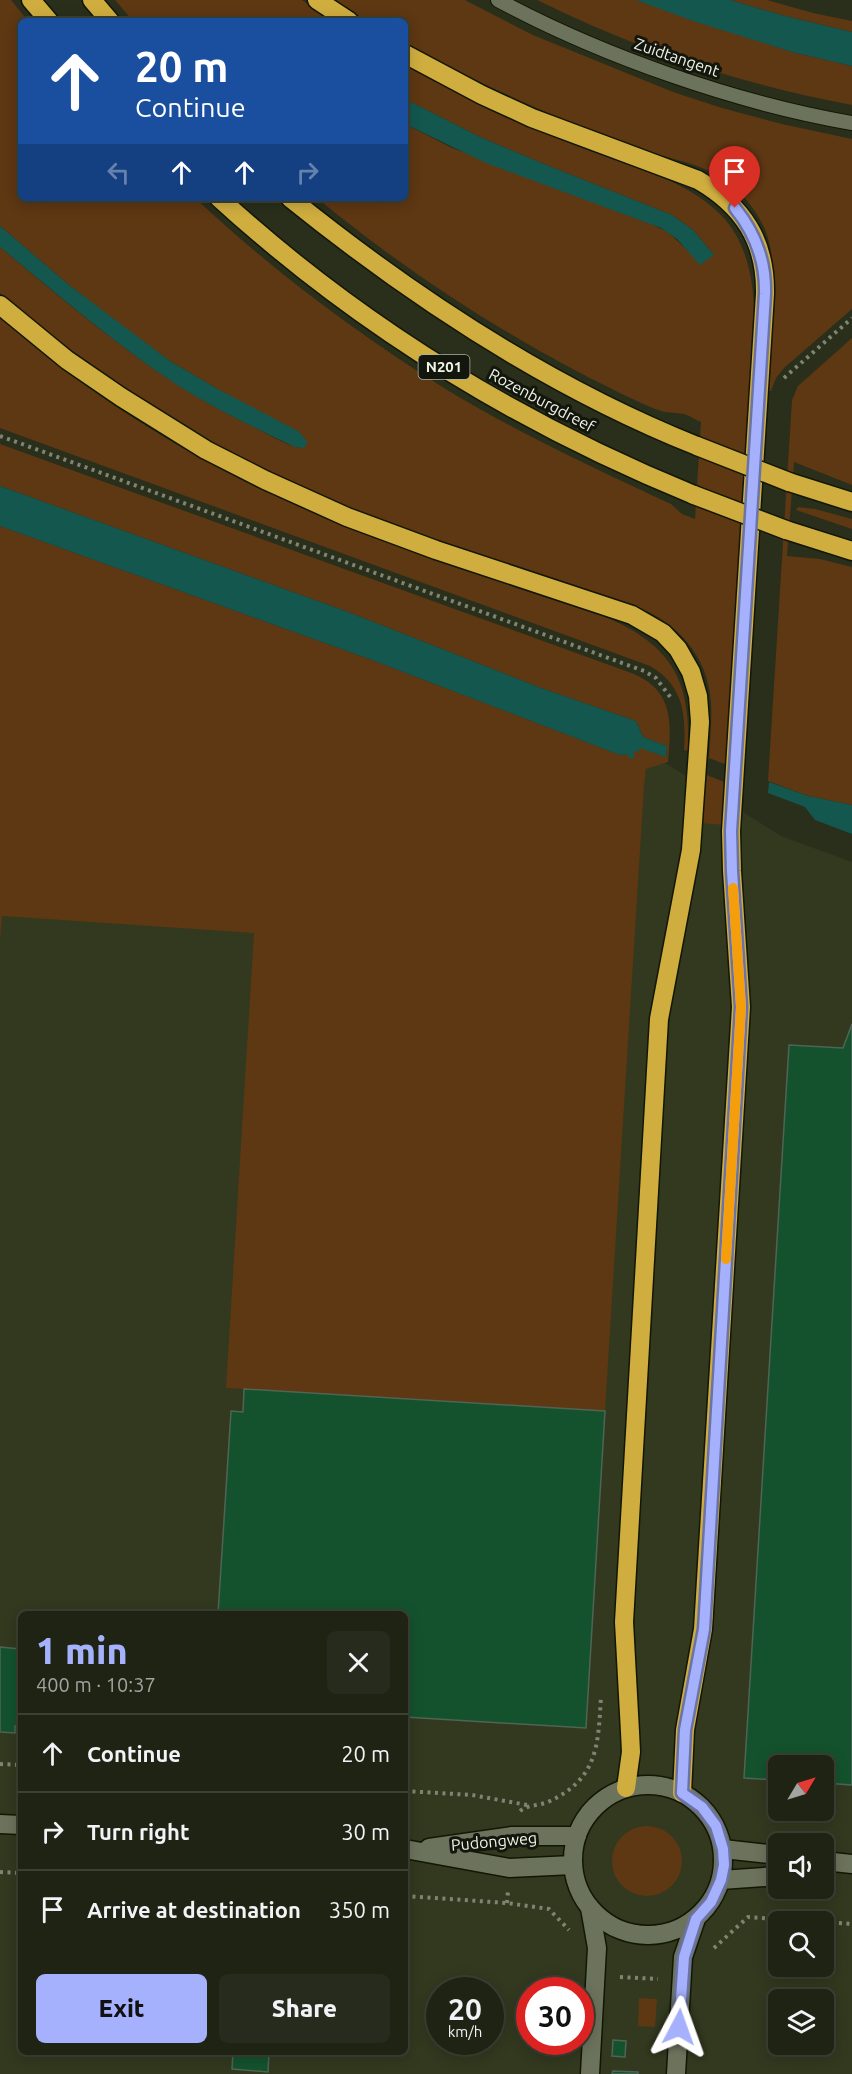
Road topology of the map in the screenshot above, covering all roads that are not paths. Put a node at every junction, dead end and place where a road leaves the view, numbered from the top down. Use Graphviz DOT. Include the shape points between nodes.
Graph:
graph roads {
  1 [pos="31,0"];
  2 [pos="92,0"];
  3 [pos="317,0"];
  4 [pos="498,0"];
  5 [pos="46,18"];
  6 [pos="107,18"];
  7 [pos="344,18"];
  8 [pos="408,56"];
  9 [pos="852,123"];
  10 [pos="222,201"];
  11 [pos="294,201"];
  12 [pos="0,305"];
  13 [pos="852,502"];
  14 [pos="852,551"];
  15 [pos="626,1788"];
  16 [pos="682,1793"];
  17 [pos="0,1824"];
  18 [pos="18,1825"];
  19 [pos="577,1836"];
  20 [pos="723,1849"];
  21 [pos="409,1850"];
  22 [pos="768,1854"];
  23 [pos="834,1862"];
  24 [pos="852,1864"];
  25 [pos="573,1865"];
  26 [pos="852,1872"];
  27 [pos="834,1873"];
  28 [pos="768,1877"];
  29 [pos="721,1880"];
  30 [pos="590,1908"];
  31 [pos="696,1919"];
  32 [pos="590,2074"];
  33 [pos="676,2074"];
  1 -- 5 [label="highway"];
  2 -- 6 [label="highway"];
  3 -- 7 [label="highway"];
  4 -- 9 [label="lane, Zuidtangent" via="584,41 692,81"];
  8 -- 16 [label="highway" via="511,109 683,174 718,192 740,214 763,263 765,294 731,831 741,1007 704,1629 685,1730"];
  10 -- 14 [label="highway, Rozenburgdreef / N201, bridge" via="369,318 461,378 554,430 652,478"];
  11 -- 13 [label="highway, Rozenburgdreef / N201, bridge" via="358,252 523,361 671,435 789,482"];
  12 -- 15 [label="highway" via="67,360 206,450 347,517 632,615 671,640 691,672 700,722 690,863 659,1019 624,1622 631,1742"];
  15 -- 16 [label="main road" via="664,1786"];
  15 -- 19 [label="main road" via="605,1798 587,1815"];
  16 -- 20 [label="main road" via="702,1807 716,1826"];
  17 -- 18 [label="main road"];
  19 -- 21 [label="main road, Pudongweg" via="512,1836"];
  19 -- 25 [label="main road"];
  20 -- 22 [label="main road"];
  20 -- 29 [label="main road"];
  21 -- 25 [label="main road, Pudongweg" via="509,1868"];
  23 -- 24 [label="main road"];
  25 -- 30 [label="main road" via="578,1888"];
  26 -- 27 [label="main road"];
  28 -- 29 [label="main road"];
  29 -- 31 [label="main road" via="711,1902"];
  30 -- 31 [label="main road" via="608,1924 629,1933 675,1931"];
  30 -- 32 [label="main road" via="597,1948"];
  31 -- 33 [label="main road" via="684,1957"];
}
